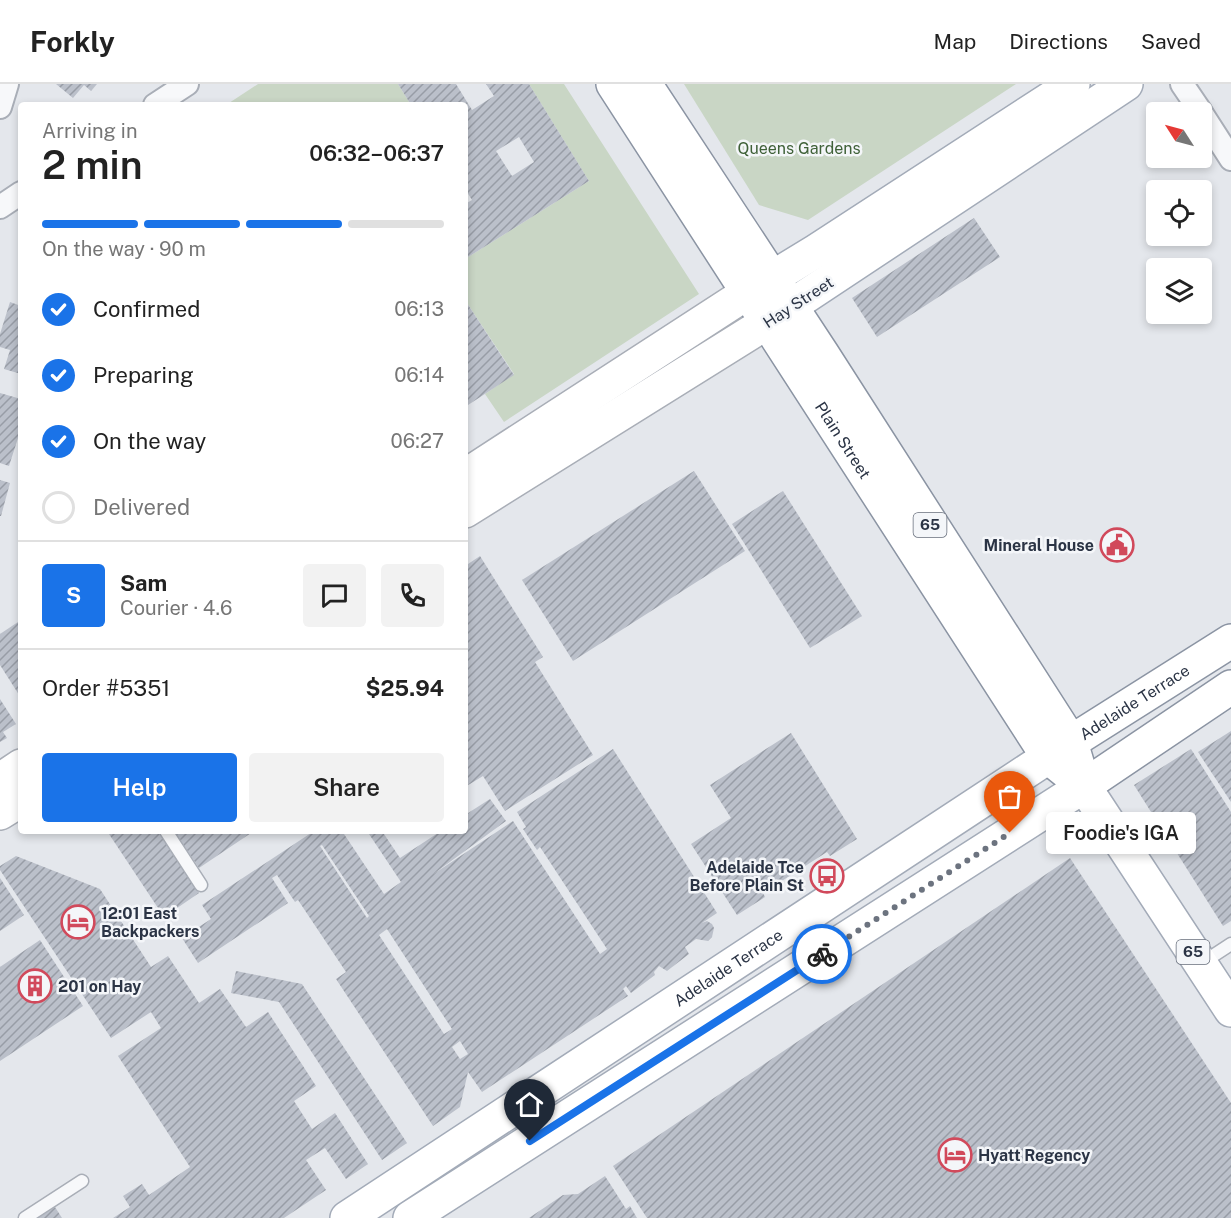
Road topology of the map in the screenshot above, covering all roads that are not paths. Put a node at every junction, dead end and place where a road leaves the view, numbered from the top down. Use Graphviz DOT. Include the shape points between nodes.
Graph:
graph roads {
  1 [pos="7,84"];
  2 [pos="187,84"];
  3 [pos="613,84"];
  4 [pos="645,84"];
  5 [pos="1073,84"];
  6 [pos="1126,84"];
  7 [pos="1182,84"];
  8 [pos="160,102"];
  9 [pos="1194,102"];
  10 [pos="0,107"];
  11 [pos="1212,130"];
  12 [pos="1231,159"];
  13 [pos="18,196"];
  14 [pos="0,207"];
  15 [pos="760,285"];
  16 [pos="778,315"];
  17 [pos="468,474"];
  18 [pos="468,510"];
  19 [pos="1231,641"];
  20 [pos="1231,687"];
  21 [pos="1059,750"];
  22 [pos="18,768"];
  23 [pos="0,780"];
  24 [pos="1084,786"];
  25 [pos="18,802"];
  26 [pos="0,813"];
  27 [pos="168,834"];
  28 [pos="201,885"];
  29 [pos="1231,944"];
  30 [pos="1201,964"];
  31 [pos="1231,1010"];
  32 [pos="82,1181"];
  33 [pos="25,1218"];
  34 [pos="347,1218"];
  35 [pos="410,1218"];
  1 -- 10 [label="street"];
  2 -- 8 [label="street"];
  3 -- 15 [label="main road, Plain Street / 65"];
  4 -- 15 [label="main road, Plain Street / 65"];
  5 -- 15 [label="main road, Hay Street"];
  6 -- 16 [label="main road, Hay Street"];
  7 -- 9 [label="street"];
  11 -- 12 [label="street"];
  13 -- 14 [label="street"];
  15 -- 16 [label="main road, Plain Street / 65"];
  15 -- 17 [label="main road, Hay Street"];
  16 -- 18 [label="main road, Hay Street"];
  16 -- 21 [label="main road, Plain Street / 65"];
  19 -- 21 [label="main road, Adelaide Terrace"];
  20 -- 24 [label="main road"];
  21 -- 24 [label="main road, Plain Street / 65"];
  21 -- 34 [label="main road, Adelaide Terrace"];
  22 -- 23 [label="main road"];
  24 -- 30 [label="main road, Plain Street / 65"];
  24 -- 35 [label="main road"];
  25 -- 26 [label="main road"];
  27 -- 28 [label="lane"];
  29 -- 30 [label="lane"];
  30 -- 31 [label="main road, Plain Street / 65"];
  32 -- 33 [label="lane"];
}
